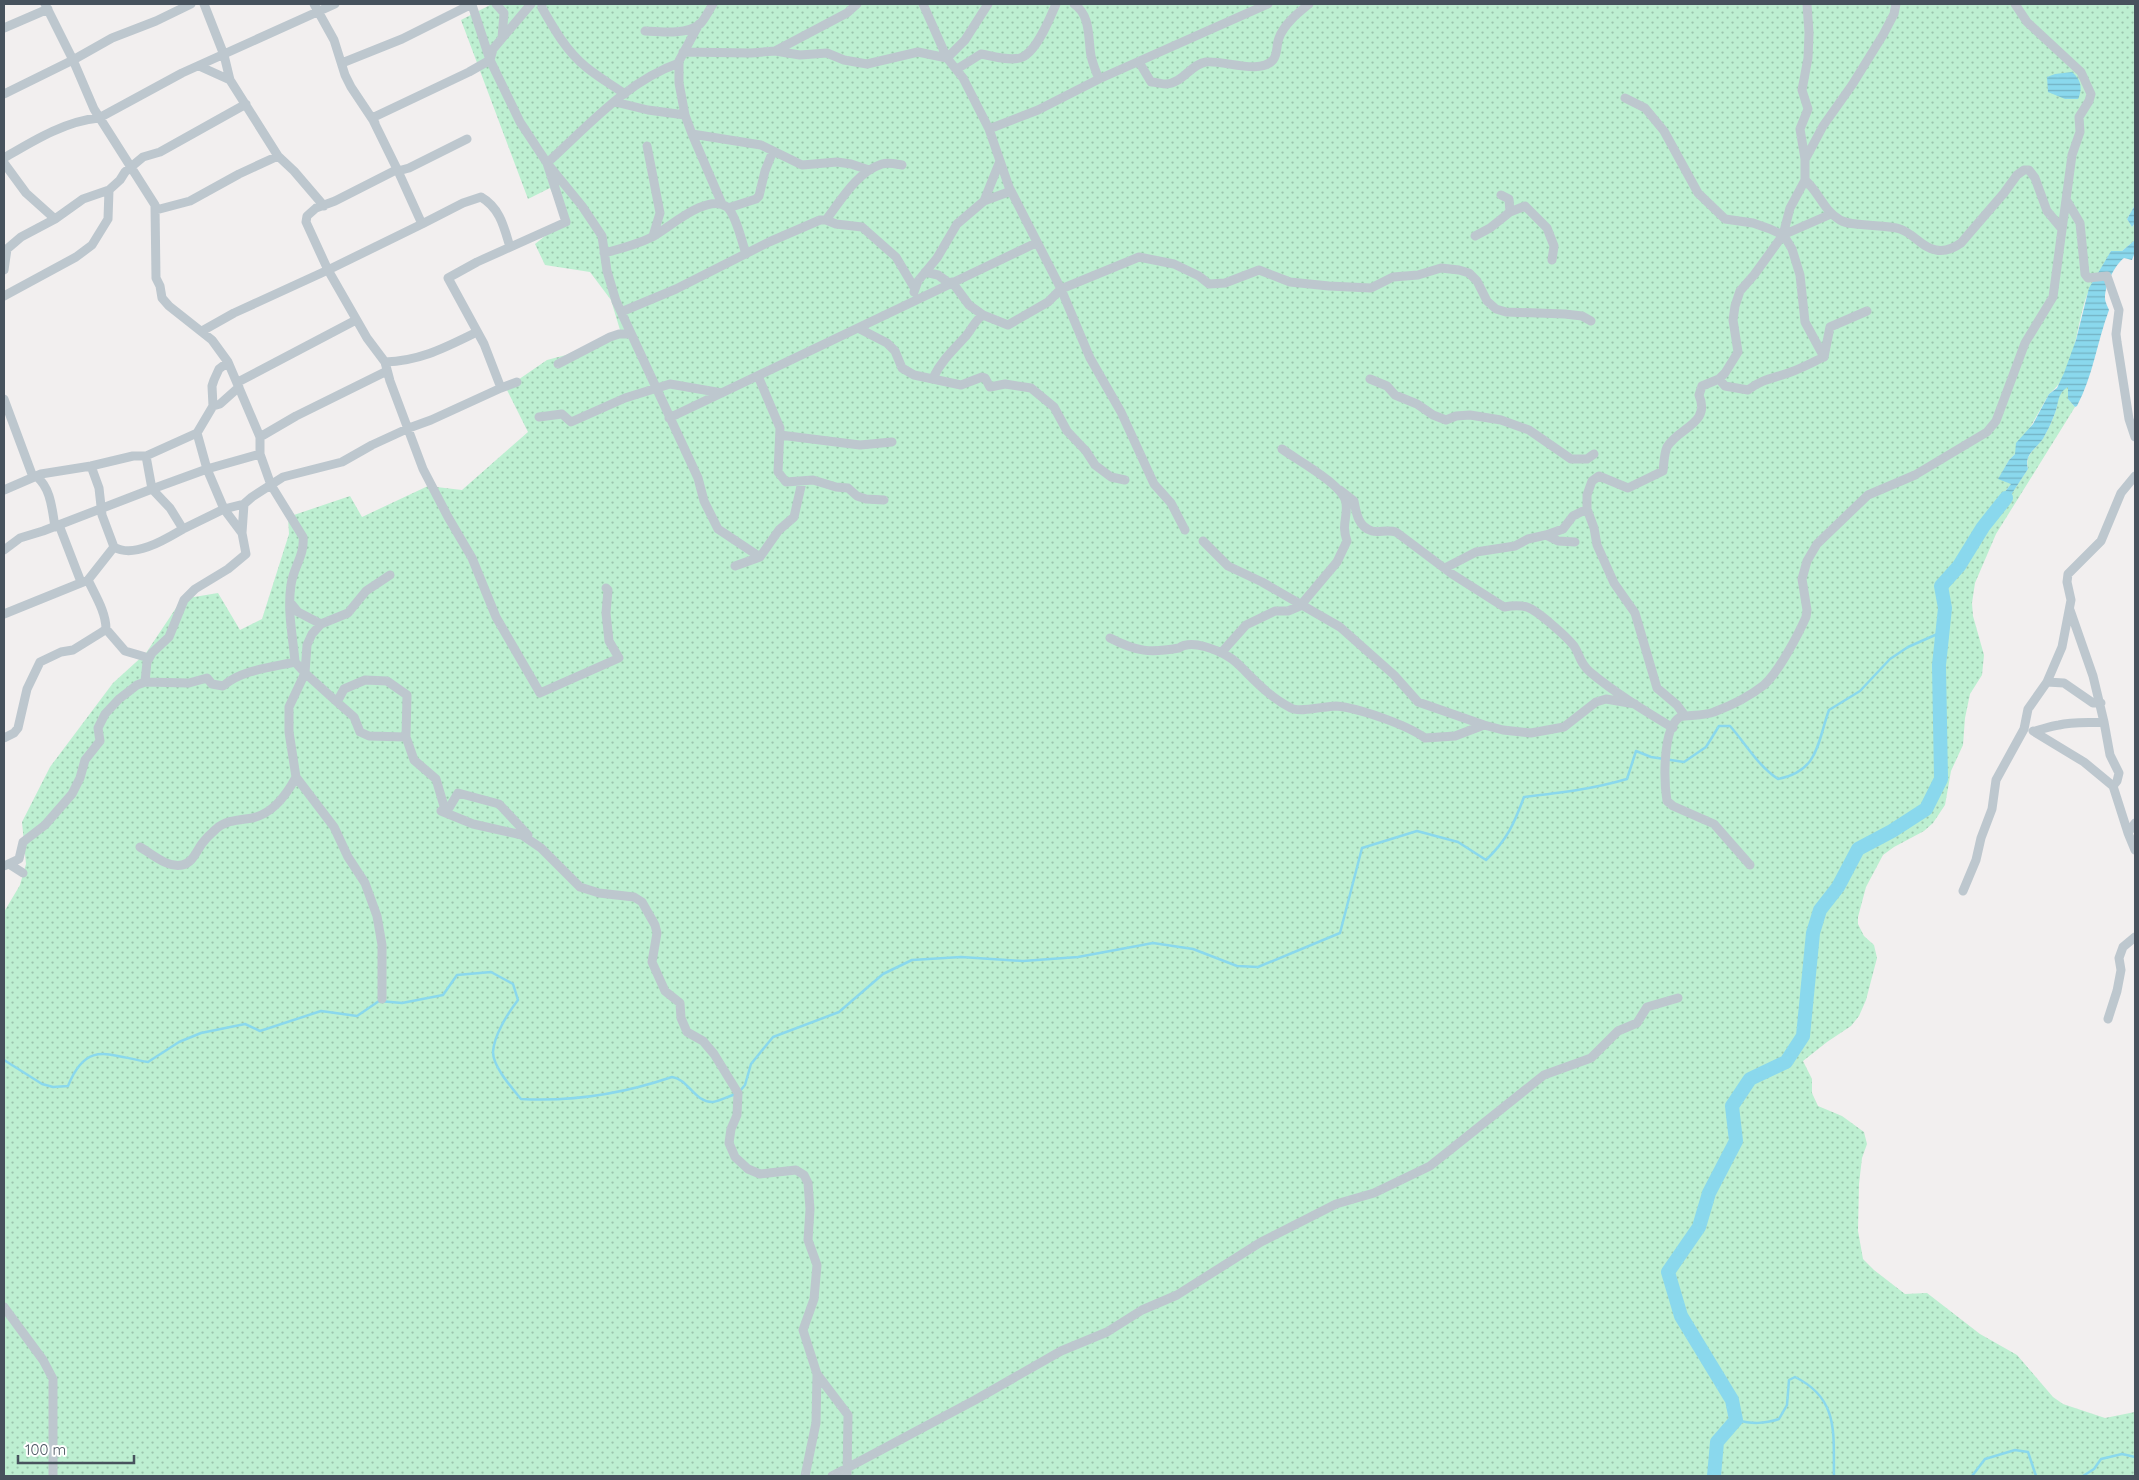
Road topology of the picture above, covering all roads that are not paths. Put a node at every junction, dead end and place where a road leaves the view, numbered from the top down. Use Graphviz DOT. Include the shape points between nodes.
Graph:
graph roads {
  1 [pos="191,4"];
  2 [pos="204,4"];
  3 [pos="334,4"];
  4 [pos="472,4"];
  5 [pos="496,4"];
  6 [pos="531,4"];
  7 [pos="542,4"];
  8 [pos="713,4"];
  9 [pos="857,4"];
  10 [pos="988,4"];
  11 [pos="1056,4"];
  12 [pos="1074,4"];
  13 [pos="1268,4"];
  14 [pos="1309,4"];
  15 [pos="1806,4"];
  16 [pos="1896,4"];
  17 [pos="2015,4"];
  18 [pos="922,5"];
  19 [pos="46,6"];
  20 [pos="316,8"];
  21 [pos="699,24"];
  22 [pos="4,28"];
  23 [pos="645,31"];
  24 [pos="502,38"];
  25 [pos="775,51"];
  26 [pos="683,52"];
  27 [pos="224,55"];
  28 [pos="947,58"];
  29 [pos="74,60"];
  30 [pos="490,60"];
  31 [pos="1139,62"];
  32 [pos="342,63"];
  33 [pos="679,63"];
  34 [pos="200,66"];
  35 [pos="957,69"];
  36 [pos="1099,79"];
  37 [pos="230,80"];
  38 [pos="4,94"];
  39 [pos="625,94"];
  40 [pos="1625,98"];
  41 [pos="615,102"];
  42 [pos="246,104"];
  43 [pos="686,115"];
  44 [pos="100,118"];
  45 [pos="372,118"];
  46 [pos="989,129"];
  47 [pos="692,134"];
  48 [pos="468,139"];
  49 [pos="647,146"];
  50 [pos="773,151"];
  51 [pos="278,156"];
  52 [pos="4,158"];
  53 [pos="1806,159"];
  54 [pos="1000,161"];
  55 [pos="4,163"];
  56 [pos="547,163"];
  57 [pos="902,165"];
  58 [pos="130,168"];
  59 [pos="397,170"];
  60 [pos="869,170"];
  61 [pos="1805,180"];
  62 [pos="108,190"];
  63 [pos="1011,191"];
  64 [pos="1501,195"];
  65 [pos="984,201"];
  66 [pos="2067,201"];
  67 [pos="324,206"];
  68 [pos="725,206"];
  69 [pos="156,210"];
  70 [pos="1510,212"];
  71 [pos="1831,214"];
  72 [pos="55,219"];
  73 [pos="826,220"];
  74 [pos="422,224"];
  75 [pos="2062,229"];
  76 [pos="1783,235"];
  77 [pos="653,236"];
  78 [pos="1475,236"];
  79 [pos="1036,243"];
  80 [pos="510,247"];
  81 [pos="604,253"];
  82 [pos="746,254"];
  83 [pos="1552,260"];
  84 [pos="4,270"];
  85 [pos="328,270"];
  86 [pos="925,272"];
  87 [pos="950,282"];
  88 [pos="915,289"];
  89 [pos="1061,289"];
  90 [pos="4,296"];
  91 [pos="912,302"];
  92 [pos="1867,311"];
  93 [pos="621,312"];
  94 [pos="984,315"];
  95 [pos="356,320"];
  96 [pos="1591,321"];
  97 [pos="858,328"];
  98 [pos="202,332"];
  99 [pos="478,332"];
  100 [pos="630,334"];
  101 [pos="1824,357"];
  102 [pos="228,362"];
  103 [pos="558,364"];
  104 [pos="386,366"];
  105 [pos="758,376"];
  106 [pos="933,378"];
  107 [pos="1370,379"];
  108 [pos="1719,379"];
  109 [pos="517,382"];
  110 [pos="238,385"];
  111 [pos="501,388"];
  112 [pos="656,390"];
  113 [pos="722,393"];
  114 [pos="4,399"];
  115 [pos="213,406"];
  116 [pos="539,417"];
  117 [pos="669,418"];
  118 [pos="409,428"];
  119 [pos="197,433"];
  120 [pos="780,435"];
  121 [pos="260,437"];
  122 [pos="2135,437"];
  123 [pos="892,442"];
  124 [pos="1282,450"];
  125 [pos="260,454"];
  126 [pos="1594,454"];
  127 [pos="146,456"];
  128 [pos="91,466"];
  129 [pos="207,469"];
  130 [pos="2135,476"];
  131 [pos="34,477"];
  132 [pos="1125,480"];
  133 [pos="802,482"];
  134 [pos="271,486"];
  135 [pos="152,489"];
  136 [pos="4,490"];
  137 [pos="1340,490"];
  138 [pos="884,500"];
  139 [pos="244,504"];
  140 [pos="224,509"];
  141 [pos="1587,509"];
  142 [pos="101,510"];
  143 [pos="57,526"];
  144 [pos="183,529"];
  145 [pos="1185,530"];
  146 [pos="242,533"];
  147 [pos="1546,535"];
  148 [pos="1203,541"];
  149 [pos="1575,542"];
  150 [pos="114,547"];
  151 [pos="4,550"];
  152 [pos="760,557"];
  153 [pos="735,566"];
  154 [pos="1445,568"];
  155 [pos="390,575"];
  156 [pos="85,581"];
  157 [pos="606,588"];
  158 [pos="290,602"];
  159 [pos="1300,606"];
  160 [pos="2070,610"];
  161 [pos="4,614"];
  162 [pos="321,624"];
  163 [pos="106,629"];
  164 [pos="1110,638"];
  165 [pos="1221,653"];
  166 [pos="149,658"];
  167 [pos="296,662"];
  168 [pos="305,673"];
  169 [pos="145,682"];
  170 [pos="2047,682"];
  171 [pos="337,702"];
  172 [pos="2101,703"];
  173 [pos="1635,704"];
  174 [pos="1685,716"];
  175 [pos="2104,722"];
  176 [pos="1484,725"];
  177 [pos="1673,728"];
  178 [pos="2024,729"];
  179 [pos="2035,731"];
  180 [pos="406,737"];
  181 [pos="4,738"];
  182 [pos="296,777"];
  183 [pos="2113,786"];
  184 [pos="443,812"];
  185 [pos="2135,824"];
  186 [pos="2128,833"];
  187 [pos="140,847"];
  188 [pos="2135,850"];
  189 [pos="6,865"];
  190 [pos="1750,866"];
  191 [pos="23,873"];
  192 [pos="566,874"];
  193 [pos="1963,891"];
  194 [pos="2135,937"];
  195 [pos="1678,998"];
  196 [pos="382,999"];
  197 [pos="2108,1019"];
  198 [pos="4,1307"];
  199 [pos="817,1374"];
  200 [pos="847,1472"];
  201 [pos="53,1476"];
  202 [pos="805,1476"];
  203 [pos="832,1476"];
  1 -- 29 [label="street" via="112,38"];
  2 -- 27 [label="street"];
  3 -- 20 [label="street"];
  4 -- 30 [label="street"];
  4 -- 32 [label="street" via="402,39"];
  5 -- 24 [label="street" via="504,13"];
  6 -- 24 [label="street"];
  7 -- 39 [label="street" via="559,37 576,57"];
  8 -- 21 [label="street"];
  9 -- 25 [label="street" via="832,22"];
  10 -- 28 [label="street" via="965,40"];
  11 -- 35 [label="street" via="1049,23 1027,55 1013,59 981,54"];
  12 -- 36 [label="street" via="1083,14 1090,34 1091,58"];
  13 -- 31 [label="street"];
  14 -- 31 [label="street" via="1285,26 1278,39 1274,59 1267,64 1206,62 1183,78 1166,84 1151,82"];
  15 -- 53 [label="street" via="1809,41 1802,90 1808,108 1800,129"];
  16 -- 53 [label="street" via="1883,35 1823,126"];
  17 -- 66 [label="street" via="2032,27 2081,72 2090,89 2090,98 2079,117 2080,132 2072,155"];
  18 -- 28 [label="street"];
  19 -- 22 [label="street"];
  19 -- 29 [label="street"];
  20 -- 27 [label="street"];
  20 -- 32 [label="street" via="334,40"];
  21 -- 23 [label="street" via="676,31"];
  21 -- 26 [label="street"];
  24 -- 30 [label="street" via="493,49"];
  25 -- 26 [label="street"];
  25 -- 28 [label="street" via="800,55 827,53 867,64 918,52"];
  26 -- 33 [label="street"];
  27 -- 34 [label="street"];
  27 -- 37 [label="street"];
  28 -- 35 [label="street"];
  29 -- 38 [label="street"];
  29 -- 44 [label="street"];
  30 -- 45 [label="street"];
  30 -- 56 [label="street" via="520,122"];
  31 -- 36 [label="street"];
  32 -- 45 [label="street" via="351,87"];
  33 -- 39 [label="street" via="653,74"];
  33 -- 43 [label="street" via="679,83"];
  34 -- 37 [label="street"];
  34 -- 44 [label="street" via="161,83"];
  35 -- 46 [label="street"];
  36 -- 46 [label="street" via="1038,110"];
  37 -- 42 [label="street"];
  39 -- 41 [label="street"];
  40 -- 76 [label="street" via="1645,108 1664,131 1698,193 1725,219 1753,223"];
  41 -- 43 [label="street"];
  41 -- 56 [label="street"];
  42 -- 51 [label="street"];
  42 -- 58 [label="street" via="160,152 143,157"];
  43 -- 47 [label="street"];
  44 -- 52 [label="street" via="68,126"];
  44 -- 58 [label="street"];
  45 -- 59 [label="street"];
  46 -- 54 [label="street"];
  47 -- 50 [label="street"];
  47 -- 68 [label="street"];
  48 -- 59 [label="street" via="409,168"];
  49 -- 77 [label="street" via="660,213"];
  50 -- 60 [label="street" via="802,165 837,162"];
  50 -- 68 [label="street" via="759,196"];
  51 -- 67 [label="street"];
  51 -- 69 [label="street" via="190,201"];
  53 -- 61 [label="street"];
  54 -- 63 [label="street"];
  54 -- 65 [label="street"];
  55 -- 72 [label="street" via="26,193"];
  56 -- 80 [label="street" via="566,222"];
  56 -- 81 [label="street" via="602,236"];
  57 -- 60 [label="street" via="883,163"];
  58 -- 62 [label="street"];
  58 -- 69 [label="street"];
  59 -- 67 [label="street"];
  59 -- 74 [label="street"];
  60 -- 73 [label="street"];
  61 -- 71 [label="street"];
  61 -- 76 [label="street" via="1790,208"];
  62 -- 72 [label="street" via="83,199"];
  62 -- 90 [label="street" via="108,219 92,245"];
  63 -- 65 [label="street"];
  63 -- 79 [label="street"];
  64 -- 70 [label="street" via="1509,199"];
  65 -- 86 [label="street" via="957,224"];
  66 -- 75 [label="street"];
  66 -- 122 [label="street" via="2080,223 2086,276 2107,276 2118,306 2118,342 2129,419"];
  67 -- 85 [label="street" via="316,208 307,216 306,222"];
  68 -- 77 [label="street" via="716,202 706,204"];
  68 -- 82 [label="street"];
  69 -- 98 [label="street" via="156,278 162,298"];
  70 -- 78 [label="street"];
  70 -- 83 [label="street" via="1525,206 1547,228 1554,246"];
  71 -- 75 [label="street" via="1842,221 1900,229 1933,250 1949,250 1961,243 2016,175 2029,170 2035,178 2046,212"];
  71 -- 76 [label="street"];
  72 -- 84 [label="street" via="21,237 7,249"];
  73 -- 82 [label="street" via="815,221"];
  73 -- 88 [label="street" via="862,228 896,256"];
  74 -- 80 [label="street" via="481,197 499,214"];
  74 -- 85 [label="street"];
  75 -- 174 [label="street" via="2053,297 2025,343 1996,421 1987,432 1915,475 1877,490 1860,502 1817,544 1807,561 1802,579 1806,617 1772,676 1759,689 1713,713"];
  76 -- 101 [label="street" via="1792,248 1800,275 1805,322"];
  76 -- 108 [label="street" via="1740,291 1733,320 1738,352"];
  77 -- 81 [label="street"];
  79 -- 87 [label="street"];
  79 -- 89 [label="street"];
  80 -- 99 [label="street" via="448,278"];
  81 -- 93 [label="street"];
  82 -- 93 [label="street"];
  85 -- 95 [label="street"];
  85 -- 98 [label="street" via="234,313"];
  86 -- 87 [label="street"];
  86 -- 88 [label="street"];
  87 -- 91 [label="street"];
  87 -- 94 [label="street" via="969,305"];
  88 -- 91 [label="street"];
  89 -- 94 [label="street" via="1048,302 1008,325"];
  89 -- 96 [label="street" via="1139,257 1174,264 1209,284 1225,283 1259,270 1290,282 1371,288 1393,277 1418,275 1441,268 1469,273 1496,309 1582,316"];
  89 -- 145 [label="street" via="1090,358 1125,420 1154,484 1171,503"];
  91 -- 97 [label="street"];
  92 -- 101 [label="street" via="1830,327"];
  93 -- 100 [label="street"];
  94 -- 106 [label="street" via="947,355"];
  95 -- 104 [label="street"];
  95 -- 110 [label="street"];
  97 -- 105 [label="street"];
  97 -- 106 [label="street" via="893,347 906,372"];
  98 -- 102 [label="street"];
  99 -- 104 [label="street" via="444,349"];
  99 -- 111 [label="street"];
  100 -- 103 [label="street" via="610,337"];
  100 -- 112 [label="street"];
  101 -- 108 [label="street" via="1792,372 1770,377 1748,390 1725,386"];
  102 -- 110 [label="street"];
  102 -- 115 [label="street" via="219,369 212,386"];
  104 -- 118 [label="street"];
  104 -- 121 [label="street"];
  105 -- 113 [label="street"];
  105 -- 120 [label="street"];
  106 -- 132 [label="street" via="961,385 982,377 990,387 1005,384 1031,388 1054,407 1095,466 1111,477"];
  107 -- 126 [label="street" via="1439,418 1446,420 1470,415 1501,420 1529,430 1571,460 1587,459"];
  108 -- 141 [label="street" via="1702,386 1699,395 1703,404 1701,413 1666,449 1663,471 1628,488 1597,477 1592,481"];
  109 -- 111 [label="street"];
  110 -- 115 [label="street" via="220,404"];
  110 -- 121 [label="street"];
  111 -- 118 [label="street"];
  112 -- 113 [label="street" via="670,384"];
  112 -- 116 [label="street" via="625,398 572,422 562,414"];
  112 -- 117 [label="street"];
  113 -- 117 [label="street"];
  114 -- 131 [label="street"];
  115 -- 119 [label="street"];
  117 -- 152 [label="street" via="718,529"];
  118 -- 134 [label="street" via="342,462 283,478"];
  118 -- 157 [label="street" via="423,469 472,558 496,617 540,692 619,658 609,641"];
  119 -- 127 [label="street"];
  119 -- 129 [label="street"];
  120 -- 123 [label="street" via="860,445"];
  120 -- 133 [label="street" via="778,472 786,482"];
  121 -- 125 [label="street"];
  124 -- 137 [label="street"];
  125 -- 129 [label="street"];
  125 -- 134 [label="street"];
  127 -- 128 [label="street"];
  127 -- 135 [label="street"];
  128 -- 131 [label="street"];
  128 -- 142 [label="street" via="99,488"];
  129 -- 135 [label="street"];
  129 -- 140 [label="street"];
  130 -- 160 [label="street" via="2121,493 2101,541 2068,574"];
  131 -- 136 [label="street"];
  131 -- 143 [label="street" via="43,481"];
  133 -- 138 [label="street" via="813,480 844,487 866,499"];
  133 -- 152 [label="street" via="794,517 779,530"];
  134 -- 139 [label="street"];
  134 -- 158 [label="street" via="303,537 304,547 290,587"];
  135 -- 142 [label="street"];
  135 -- 144 [label="street" via="170,508"];
  137 -- 154 [label="street" via="1354,501 1361,524 1372,532 1387,529 1396,532"];
  137 -- 159 [label="street" via="1346,501 1343,528 1347,540 1336,562"];
  139 -- 140 [label="street"];
  139 -- 146 [label="street"];
  140 -- 144 [label="street"];
  140 -- 146 [label="street"];
  141 -- 147 [label="street" via="1573,516 1563,529"];
  141 -- 174 [label="street" via="1597,545 1614,582 1635,613 1657,688"];
  142 -- 143 [label="street"];
  142 -- 150 [label="street"];
  143 -- 151 [label="street" via="20,538"];
  143 -- 156 [label="street"];
  144 -- 150 [label="street" via="147,548 120,550"];
  146 -- 166 [label="street" via="246,554 195,588 184,600 169,637"];
  147 -- 149 [label="street" via="1558,541"];
  147 -- 154 [label="street" via="1515,546 1476,552"];
  148 -- 159 [label="street" via="1228,566 1262,582"];
  150 -- 156 [label="street"];
  152 -- 153 [label="street"];
  154 -- 173 [label="street" via="1504,606 1535,610 1563,632 1575,648 1579,661 1590,672"];
  155 -- 162 [label="street" via="366,592 348,613"];
  156 -- 161 [label="street"];
  156 -- 163 [label="street" via="105,616"];
  158 -- 162 [label="street" via="298,612"];
  158 -- 167 [label="street"];
  159 -- 165 [label="street" via="1288,611 1274,611 1252,621"];
  159 -- 176 [label="street" via="1340,627 1394,675 1418,702"];
  160 -- 170 [label="street" via="2062,647"];
  160 -- 172 [label="street"];
  162 -- 168 [label="street" via="307,645"];
  163 -- 166 [label="street" via="125,651"];
  163 -- 181 [label="street" via="72,650 40,662 27,689 18,728"];
  164 -- 165 [label="street" via="1141,652 1203,646"];
  165 -- 176 [label="street" via="1231,658 1272,697 1293,710 1337,706 1393,722 1425,738 1455,736"];
  166 -- 169 [label="street"];
  167 -- 168 [label="street"];
  167 -- 169 [label="street" via="229,680 223,686 212,684 207,678 188,683"];
  168 -- 171 [label="street"];
  168 -- 182 [label="street" via="289,707"];
  169 -- 189 [label="street" via="119,699 105,714 98,728 100,742 82,766 77,786 55,815 23,842 19,859"];
  170 -- 172 [label="street" via="2064,683 2093,703"];
  170 -- 178 [label="street" via="2028,709"];
  171 -- 180 [label="street" via="354,717 360,732 369,736"];
  171 -- 180 [label="street" via="344,689 365,680 387,681 407,695"];
  172 -- 175 [label="street"];
  173 -- 176 [label="street" via="1606,698 1564,727 1531,733"];
  173 -- 177 [label="street"];
  174 -- 177 [label="street"];
  175 -- 179 [label="street" via="2061,724"];
  175 -- 183 [label="street" via="2110,755 2119,773"];
  177 -- 190 [label="street" via="1667,740 1667,801 1714,824"];
  178 -- 179 [label="street"];
  178 -- 193 [label="street" via="1996,780 1992,809"];
  179 -- 183 [label="street" via="2084,762"];
  180 -- 184 [label="street" via="414,760 436,779"];
  182 -- 187 [label="street" via="286,796 272,808 255,818 222,824 204,840 191,860 182,865 165,863"];
  182 -- 196 [label="street" via="334,827 365,883 377,916 382,945"];
  183 -- 186 [label="street"];
  184 -- 192 [label="street" via="473,824 522,834"];
  184 -- 192 [label="street" via="458,793 499,804"];
  185 -- 186 [label="street"];
  186 -- 188 [label="street"];
  189 -- 191 [label="street"];
  192 -- 199 [label="street" via="580,887 634,897 642,902 657,933 652,962 664,991 680,1003 681,1018 687,1032 703,1041 714,1054 738,1093 737,1115 729,1143 735,1157 748,1169 760,1174 796,1170 804,1175 808,1183 810,1209 808,1240 817,1265 814,1299 803,1330"];
  194 -- 197 [label="street" via="2123,947 2117,991"];
  195 -- 200 [label="street" via="1648,1007 1637,1023 1618,1032 1590,1058 1544,1075 1430,1166 1374,1193 1336,1204 1261,1242 1177,1295 1142,1310 1107,1332 1061,1351"];
  198 -- 201 [label="street" via="53,1379"];
  199 -- 200 [label="street" via="848,1416"];
  199 -- 202 [label="street" via="816,1423"];
  200 -- 203 [label="street"];
}
